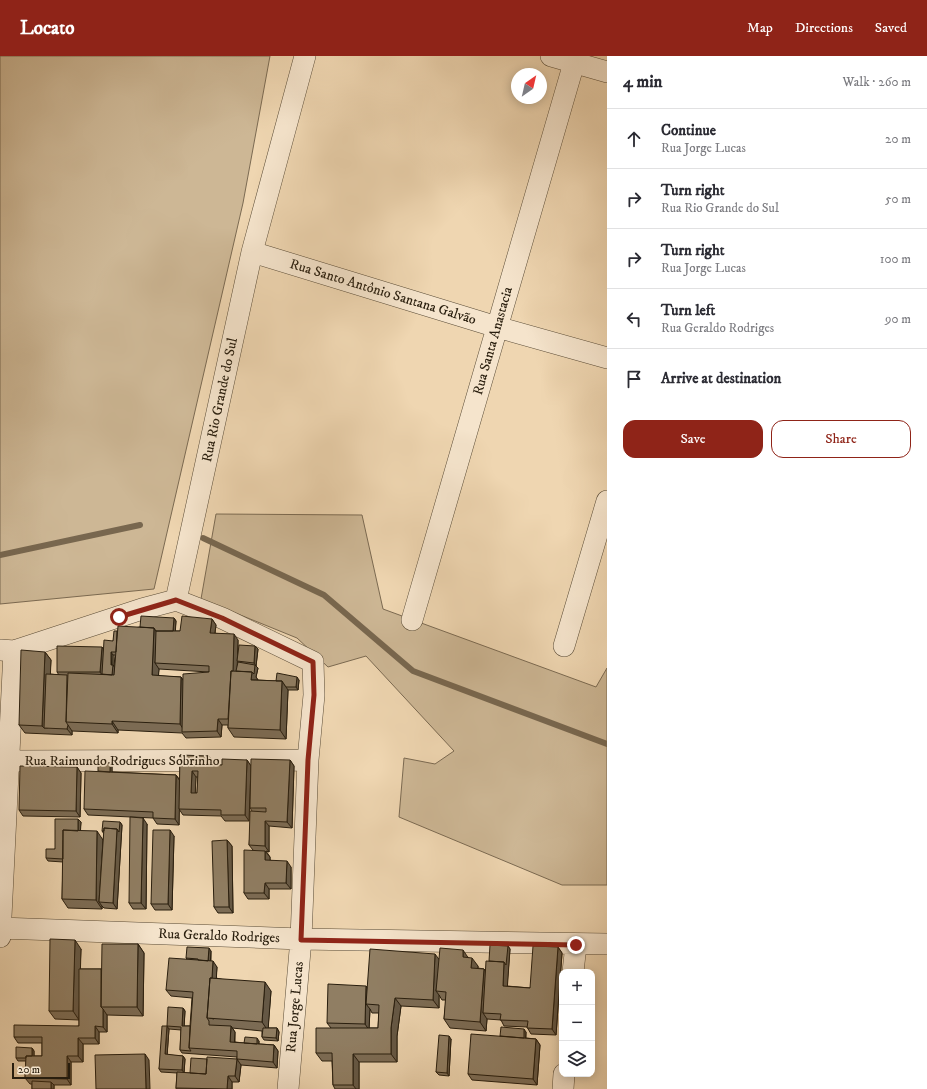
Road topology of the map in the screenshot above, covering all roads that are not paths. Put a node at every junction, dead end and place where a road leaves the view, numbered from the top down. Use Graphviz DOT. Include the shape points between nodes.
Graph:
graph roads {
  1 [pos="305,56"];
  2 [pos="552,56"];
  3 [pos="574,62"];
  4 [pos="607,72"];
  5 [pos="252,252"];
  6 [pos="497,327"];
  7 [pos="607,358"];
  8 [pos="607,501"];
  9 [pos="176,600"];
  10 [pos="412,620"];
  11 [pos="564,646"];
  12 [pos="7,650"];
  13 [pos="308,760"];
  14 [pos="9,761"];
  15 [pos="0,928"];
  16 [pos="0,937"];
  17 [pos="301,940"];
  18 [pos="607,944"];
  19 [pos="576,945"];
  20 [pos="573,969"];
  21 [pos="564,1077"];
  22 [pos="288,1089"];
  23 [pos="563,1089"];
  1 -- 5 [label="street, Rua Rio Grande do Sul"];
  2 -- 3 [label="street"];
  3 -- 4 [label="street"];
  3 -- 6 [label="street, Rua Santa Anastacia"];
  5 -- 6 [label="street, Rua Santo Antônio Santana Galvão"];
  5 -- 9 [label="street, Rua Rio Grande do Sul"];
  6 -- 7 [label="street, Rua Santo Antônio Santana Galvão"];
  6 -- 10 [label="street, Rua Santa Anastacia"];
  8 -- 11 [label="street"];
  9 -- 12 [label="street"];
  9 -- 13 [label="street, Rua Jorge Lucas" via="222,618 313,662 314,695"];
  12 -- 14 [label="street"];
  13 -- 14 [label="street, Rua Raimundo Rodrigues Sobrinho"];
  13 -- 17 [label="street, Rua Jorge Lucas"];
  14 -- 15 [label="street"];
  15 -- 16 [label="street"];
  15 -- 17 [label="street, Rua Geraldo Rodriges"];
  17 -- 19 [label="street, Rua Geraldo Rodriges"];
  17 -- 22 [label="street, Rua Jorge Lucas"];
  18 -- 19 [label="street, Rua Geraldo Rodriges"];
  19 -- 20 [label="street"];
  21 -- 23 [label="street"];
}
